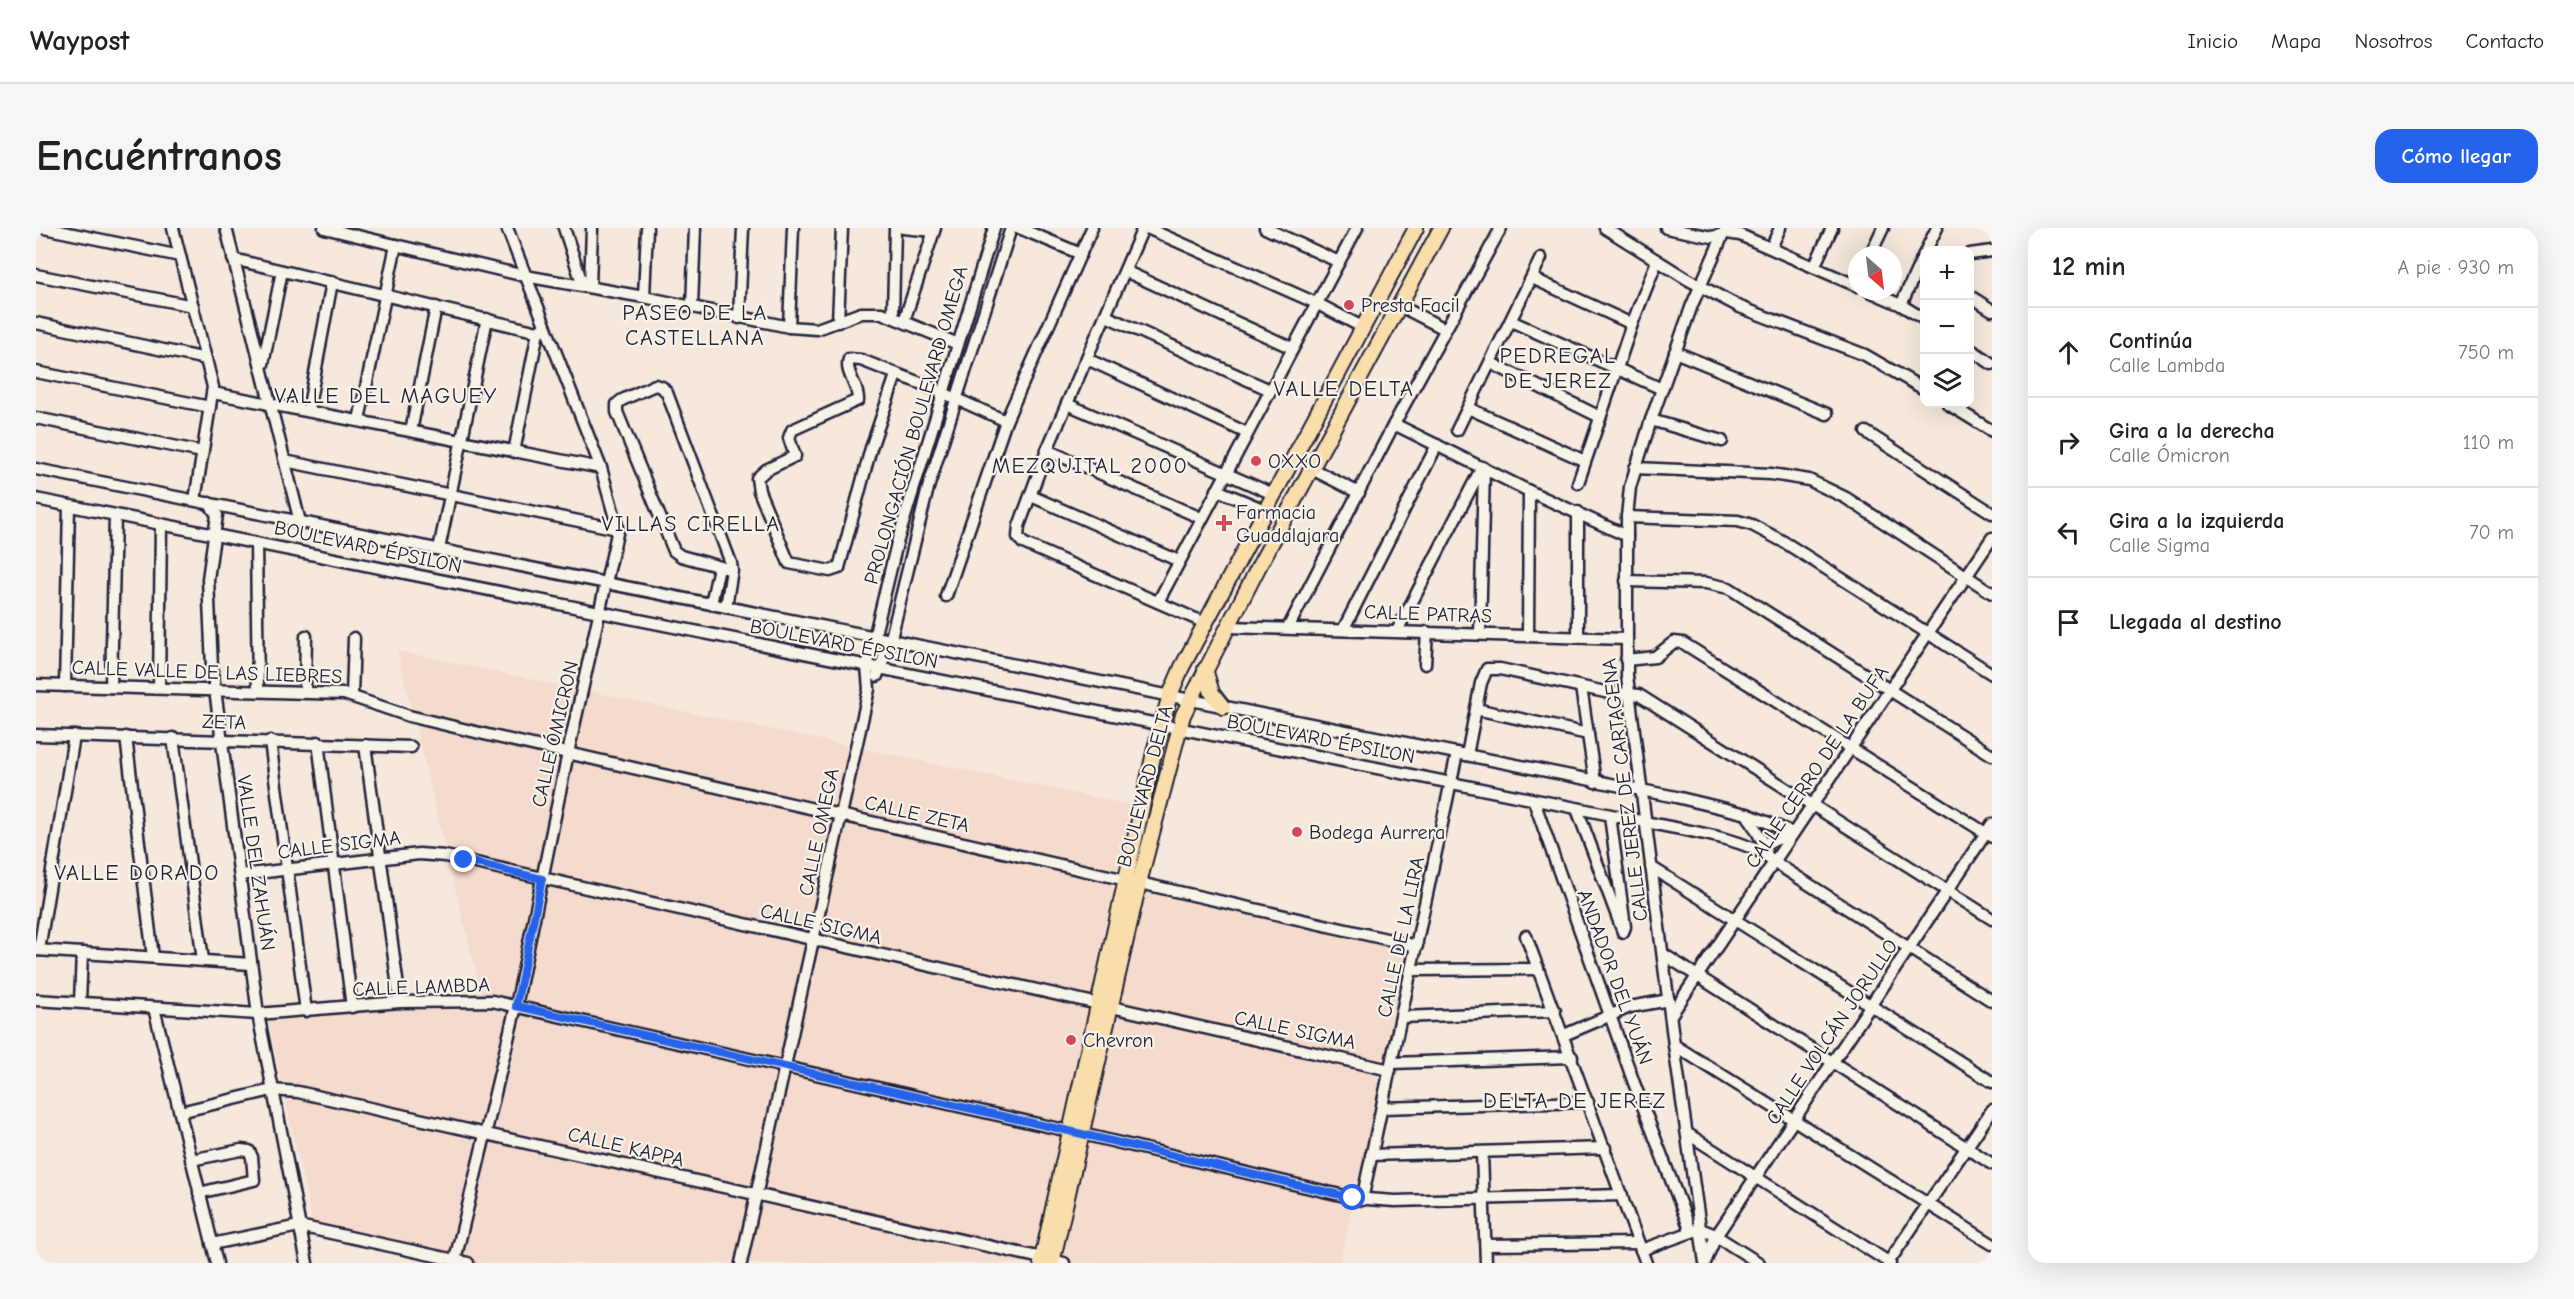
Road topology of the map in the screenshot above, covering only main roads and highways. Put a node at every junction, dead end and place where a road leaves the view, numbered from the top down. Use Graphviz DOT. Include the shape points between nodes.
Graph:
graph roads {
  1 [pos="1416,228"];
  2 [pos="1441,228"];
  3 [pos="1273,494"];
  4 [pos="1259,566"];
  5 [pos="1205,669"];
  6 [pos="1223,707"];
  7 [pos="1133,881"];
  8 [pos="1050,1262"];
  1 -- 3 [label="main road, BOULEVARD DELTA"];
  2 -- 4 [label="main road, BOULEVARD DELTA"];
  3 -- 4 [label="main road" via="1280,501 1280,514 1265,543"];
  3 -- 7 [label="main road, BOULEVARD DELTA" via="1170,695"];
  4 -- 5 [label="main road, BOULEVARD DELTA"];
  5 -- 6 [label="main road" via="1212,693"];
  5 -- 7 [label="main road, BOULEVARD DELTA" via="1178,730"];
  7 -- 8 [label="main road, BOULEVARD DELTA"];
}
